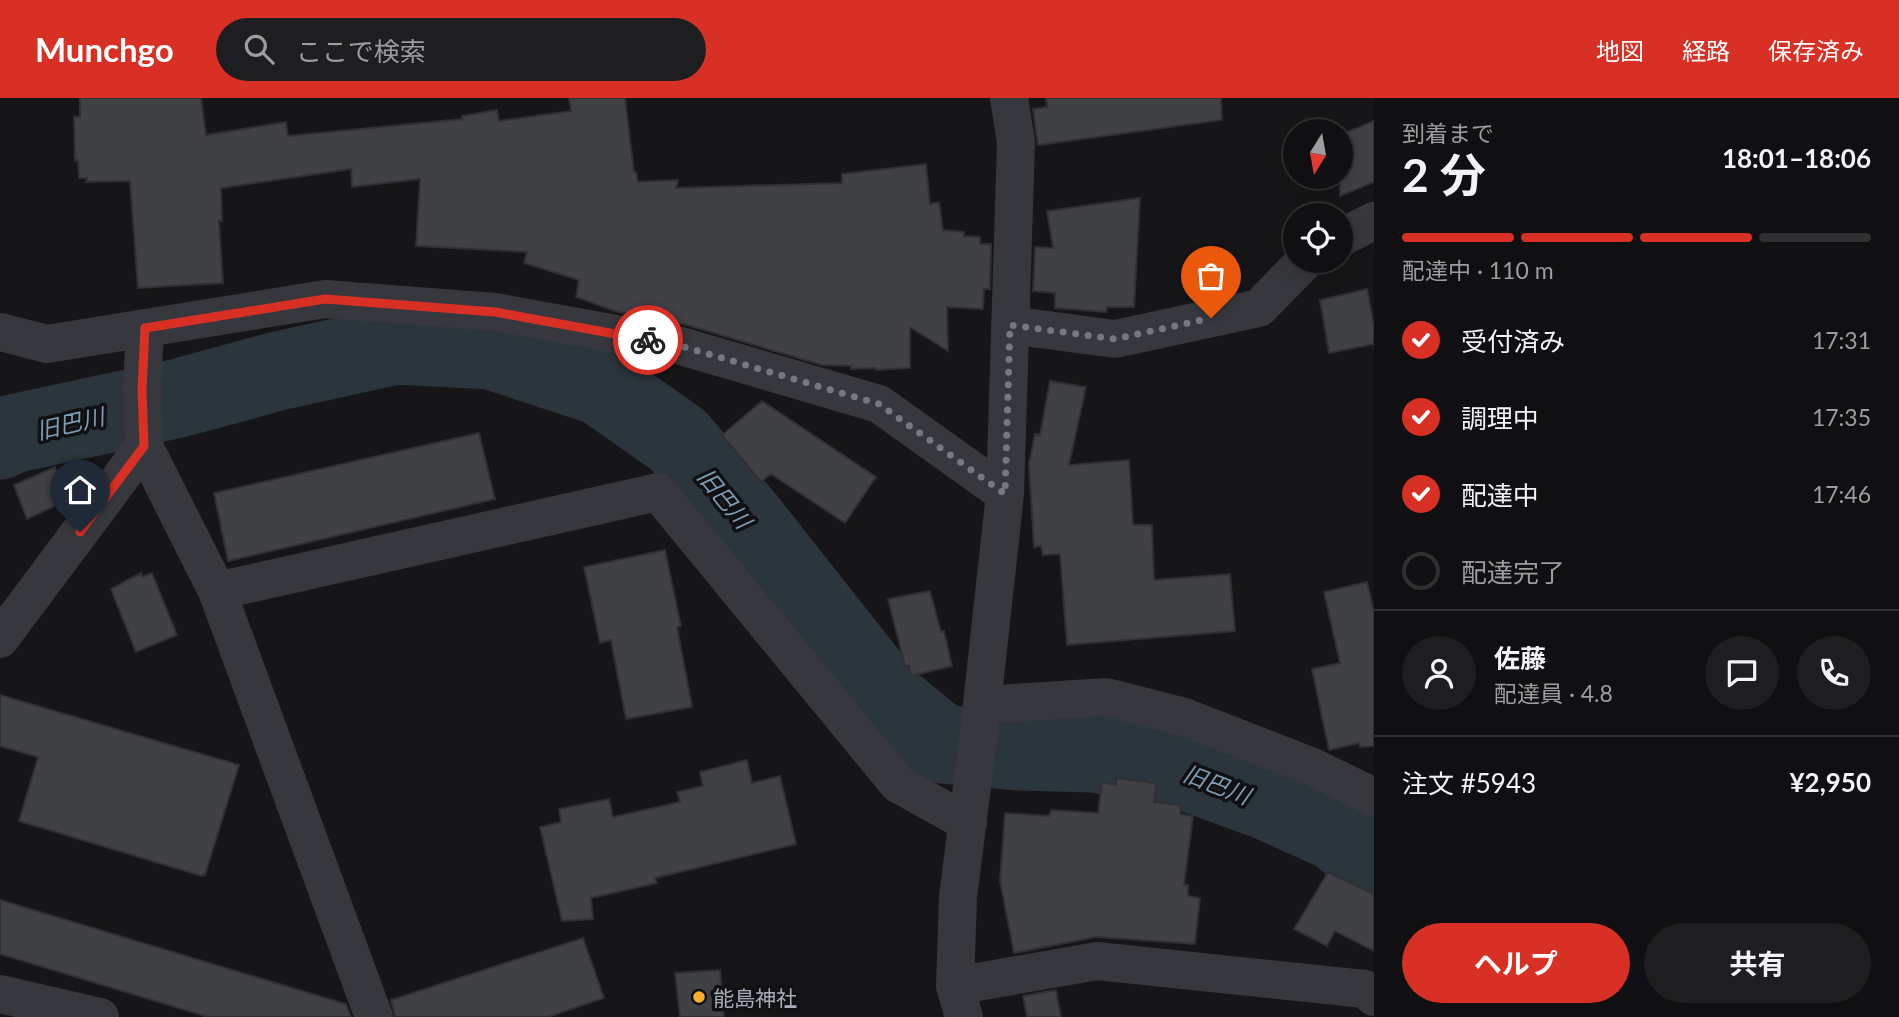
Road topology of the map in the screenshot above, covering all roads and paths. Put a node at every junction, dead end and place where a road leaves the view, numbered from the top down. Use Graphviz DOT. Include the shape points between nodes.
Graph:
graph roads {
  1 [pos="1009,98"];
  2 [pos="1374,221"];
  3 [pos="1353,232"];
  4 [pos="1293,273"];
  5 [pos="1010,325"];
  6 [pos="145,328"];
  7 [pos="0,332"];
  8 [pos="144,446"];
  9 [pos="1005,494"];
  10 [pos="217,591"];
  11 [pos="0,639"];
  12 [pos="981,718"];
  13 [pos="1374,797"];
  14 [pos="968,823"];
  15 [pos="0,994"];
  16 [pos="1374,997"];
  17 [pos="960,1001"];
  18 [pos="100,1017"];
  19 [pos="374,1017"];
  1 -- 5 [label="street" via="1016,142"];
  2 -- 3 [label="street"];
  4 -- 5 [label="street" via="1259,308 1115,339"];
  5 -- 9 [label="street"];
  6 -- 7 [label="street" via="47,344"];
  6 -- 8 [label="street"];
  6 -- 9 [label="street" via="325,299 495,312 681,346 879,404"];
  8 -- 10 [label="street"];
  8 -- 11 [label="street"];
  9 -- 12 [label="street"];
  10 -- 14 [label="street" via="658,492 898,783"];
  10 -- 19 [label="street"];
  12 -- 13 [label="street" via="1106,697 1184,717 1315,768"];
  12 -- 14 [label="street"];
  14 -- 17 [label="street" via="958,897"];
  15 -- 18 [label="street"];
  16 -- 17 [label="street" via="1365,989 1097,961"];
}
